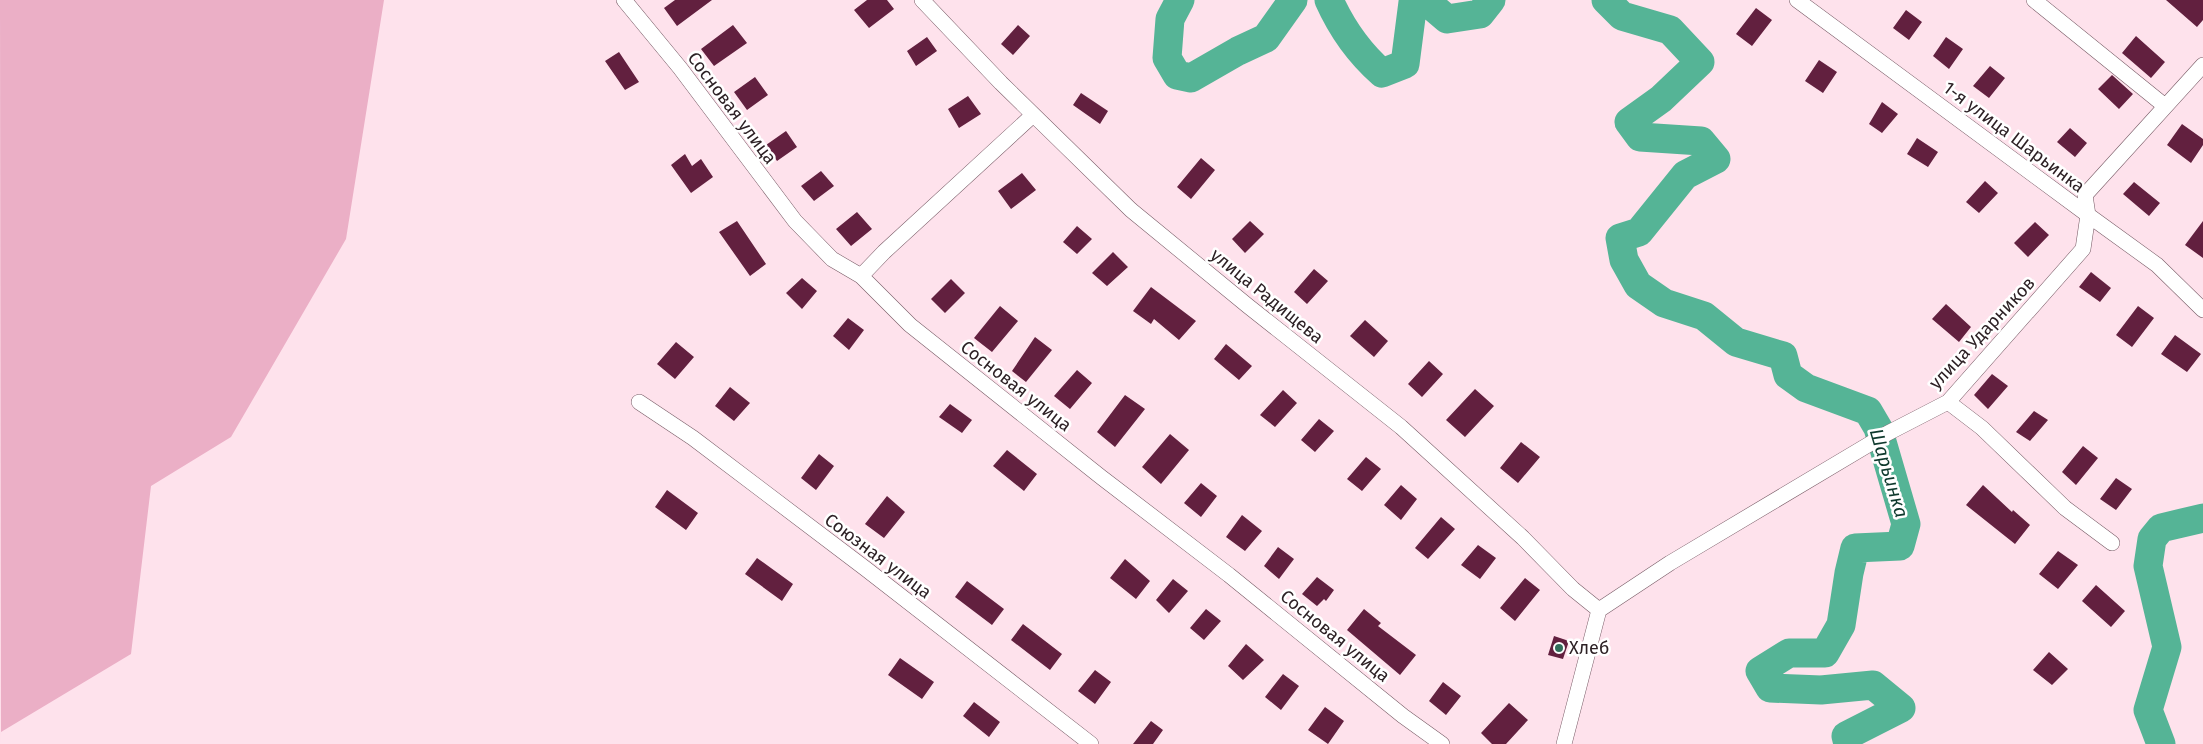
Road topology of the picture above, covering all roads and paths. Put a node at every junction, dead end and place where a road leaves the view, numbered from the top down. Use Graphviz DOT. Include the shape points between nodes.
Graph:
graph roads {
  1 [pos="624,0"];
  2 [pos="922,0"];
  3 [pos="1797,0"];
  4 [pos="2034,0"];
  5 [pos="2203,65"];
  6 [pos="2165,106"];
  7 [pos="1033,115"];
  8 [pos="2088,215"];
  9 [pos="861,276"];
  10 [pos="2203,310"];
  11 [pos="639,402"];
  12 [pos="1948,402"];
  13 [pos="2112,543"];
  14 [pos="1599,610"];
  15 [pos="1091,744"];
  16 [pos="1442,744"];
  17 [pos="1564,744"];
  1 -- 9 [label="street, Сосновая улица" via="680,68 795,221 832,260"];
  2 -- 7 [label="street, улица Радищева"];
  3 -- 8 [label="street, 1-я улица Шарьинка"];
  4 -- 6 [label="street"];
  5 -- 6 [label="street, улица Ударников"];
  6 -- 8 [label="street, улица Ударников" via="2085,195"];
  7 -- 9 [label="street"];
  7 -- 14 [label="street, улица Радищева" via="1131,210 1401,427"];
  8 -- 10 [label="street, 1-я улица Шарьинка" via="2157,265"];
  8 -- 12 [label="street, улица Ударников" via="2083,250"];
  9 -- 16 [label="street, Сосновая улица" via="910,325"];
  11 -- 15 [label="street, Союзная улица" via="866,569"];
  12 -- 13 [label="street" via="1982,428 2065,508"];
  12 -- 14 [label="street, улица Ударников" via="1888,433 1670,563"];
  14 -- 17 [label="street"];
}
